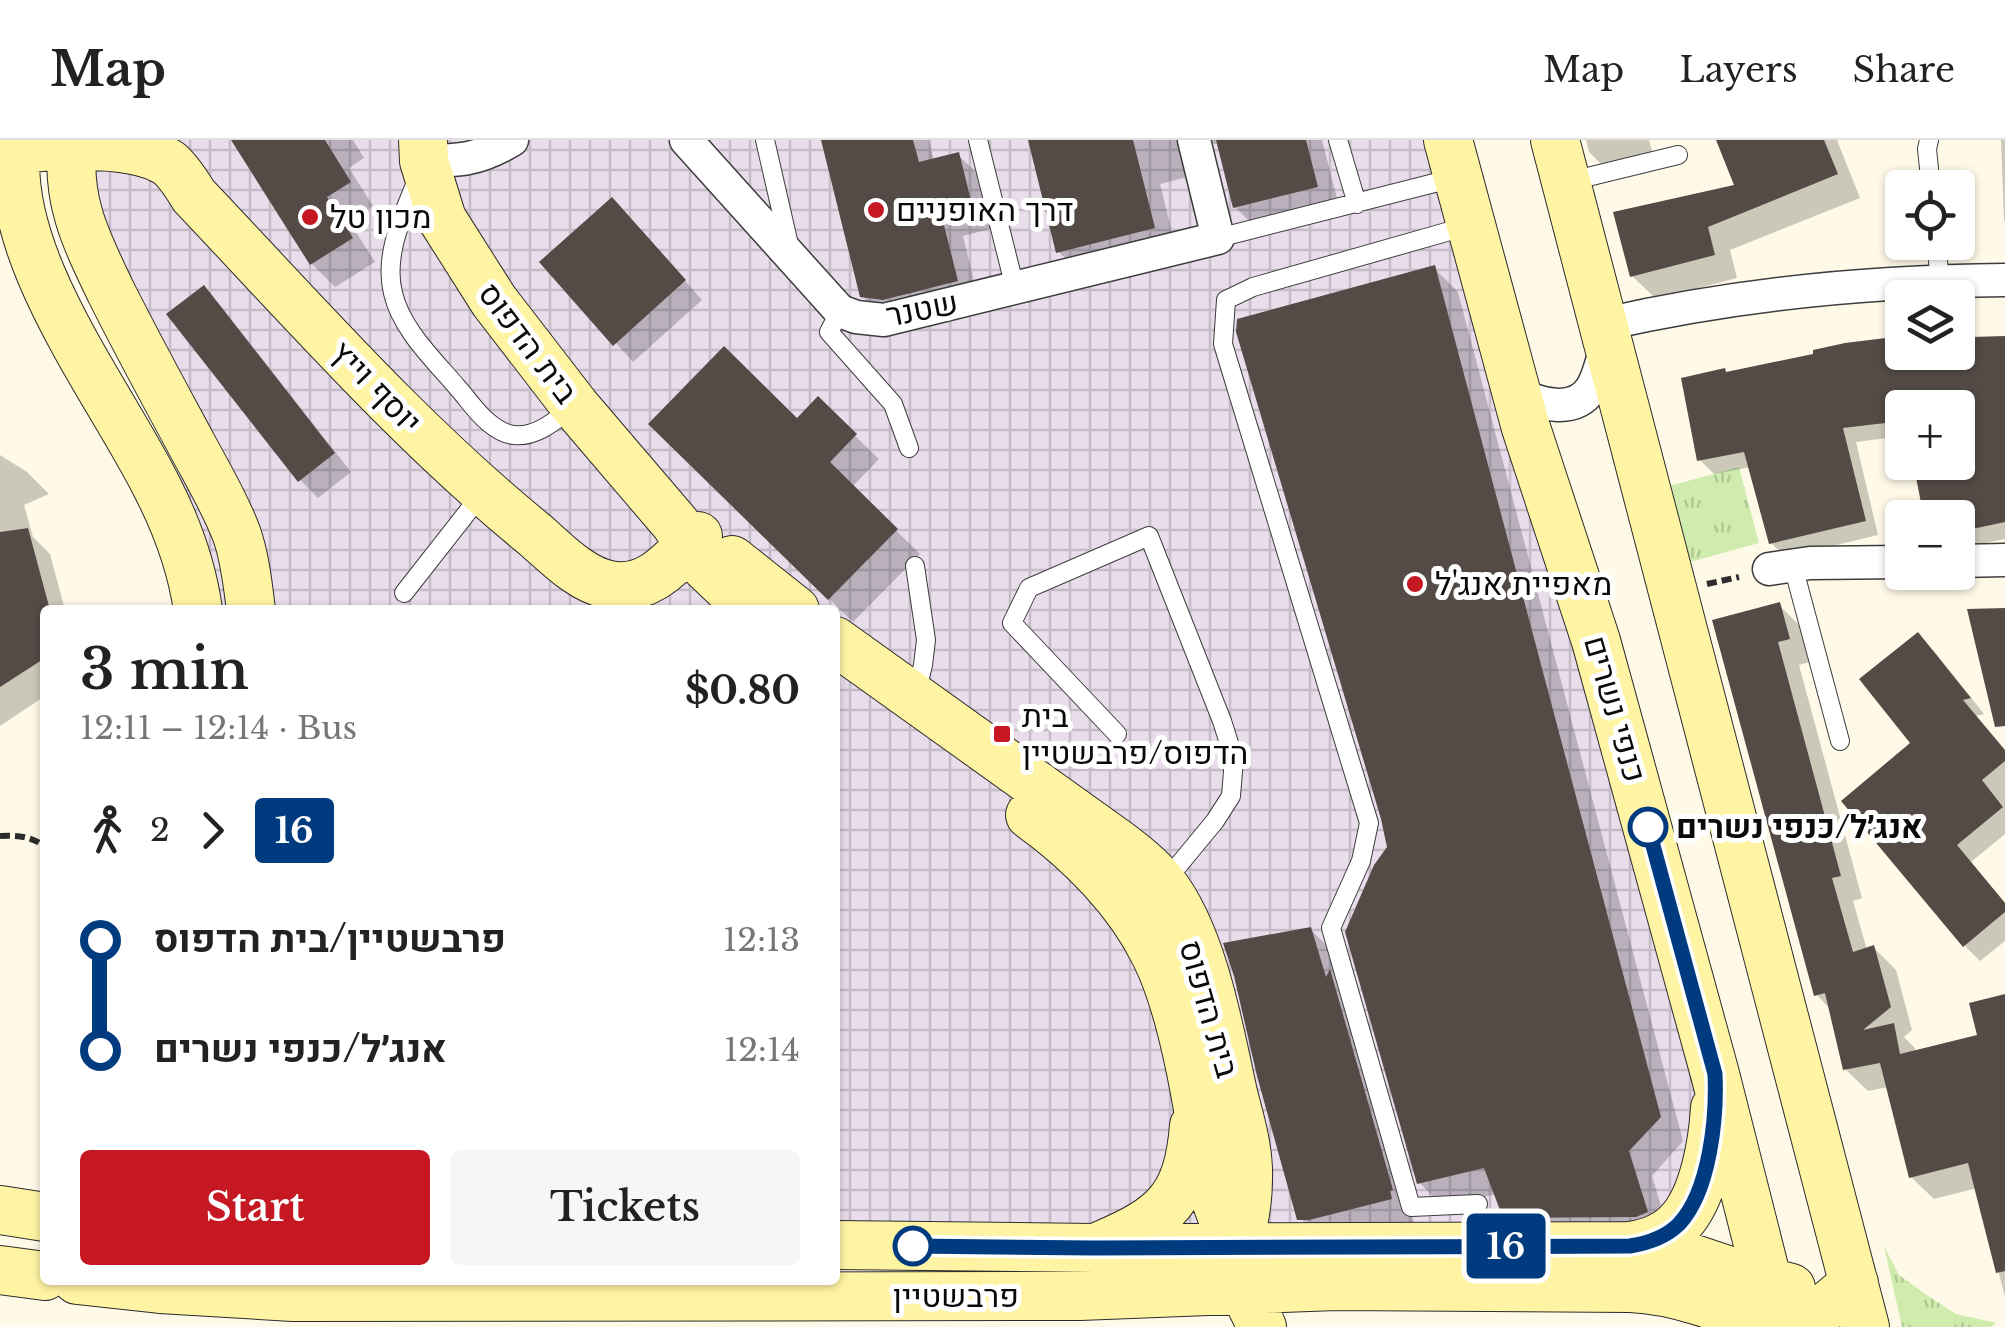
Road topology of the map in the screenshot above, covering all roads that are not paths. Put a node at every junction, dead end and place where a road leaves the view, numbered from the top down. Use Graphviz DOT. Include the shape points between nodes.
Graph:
graph roads {
  1 [pos="472,140"];
  2 [pos="512,140"];
  3 [pos="686,140"];
  4 [pos="765,140"];
  5 [pos="978,140"];
  6 [pos="1194,140"];
  7 [pos="1338,140"];
  8 [pos="1928,140"];
  9 [pos="16,144"];
  10 [pos="149,145"];
  11 [pos="72,150"];
  12 [pos="424,150"];
  13 [pos="1678,155"];
  14 [pos="1453,158"];
  15 [pos="1561,161"];
  16 [pos="1929,170"];
  17 [pos="194,196"];
  18 [pos="1357,204"];
  19 [pos="1471,225"];
  20 [pos="1218,238"];
  21 [pos="792,259"];
  22 [pos="1938,260"];
  23 [pos="1940,280"];
  24 [pos="1975,280"];
  25 [pos="2005,280"];
  26 [pos="1885,284"];
  27 [pos="1015,288"];
  28 [pos="840,311"];
  29 [pos="1617,328"];
  30 [pos="1516,392"];
  31 [pos="575,406"];
  32 [pos="909,448"];
  33 [pos="484,491"];
  34 [pos="687,535"];
  35 [pos="2005,560"];
  36 [pos="1975,561"];
  37 [pos="1885,563"];
  38 [pos="915,566"];
  39 [pos="1781,567"];
  40 [pos="404,593"];
  41 [pos="197,605"];
  42 [pos="250,605"];
  43 [pos="746,605"];
  44 [pos="788,605"];
  45 [pos="840,645"];
  46 [pos="840,680"];
  47 [pos="914,699"];
  48 [pos="1117,734"];
  49 [pos="1840,741"];
  50 [pos="1163,885"];
  51 [pos="1715,1074"];
  52 [pos="1196,1097"];
  53 [pos="1248,1156"];
  54 [pos="1478,1204"];
  55 [pos="0,1210"];
  56 [pos="40,1216"];
  57 [pos="840,1245"];
  58 [pos="1630,1246"];
  59 [pos="1094,1248"];
  60 [pos="1334,1266"];
  61 [pos="0,1270"];
  62 [pos="40,1275"];
  63 [pos="228,1285"];
  64 [pos="1234,1290"];
  65 [pos="1775,1310"];
  66 [pos="1850,1311"];
  1 -- 12 [label="street"];
  2 -- 12 [label="street" via="472,159"];
  3 -- 21 [label="street, שטנר"];
  4 -- 21 [label="lane, שטנר"];
  5 -- 27 [label="lane"];
  6 -- 20 [label="street"];
  7 -- 18 [label="lane"];
  8 -- 16 [label="lane"];
  9 -- 11 [label="street, יוסף וייץ"];
  9 -- 41 [label="street" via="24,233 79,352 169,512"];
  10 -- 11 [label="street, יוסף וייץ"];
  10 -- 17 [label="street, יוסף וייץ"];
  11 -- 17 [label="street, יוסף וייץ" via="107,171 158,176"];
  11 -- 42 [label="street" via="75,207 87,242 237,536"];
  12 -- 31 [label="street, בית הדפוס" via="442,219 494,301"];
  12 -- 31 [label="lane" via="392,260 392,293 407,324 502,432 532,433"];
  13 -- 15 [label="lane"];
  14 -- 18 [label="lane"];
  14 -- 19 [label="street, כנפי נשרים"];
  15 -- 29 [label="street"];
  17 -- 33 [label="street, יוסף וייץ" via="408,421"];
  18 -- 20 [label="lane"];
  19 -- 30 [label="street, כנפי נשרים"];
  19 -- 54 [label="lane" via="1226,300 1223,344 1369,823 1361,862 1331,928 1410,1206"];
  20 -- 27 [label="street, שטנר"];
  21 -- 28 [label="street, שטנר"];
  22 -- 23 [label="lane"];
  24 -- 25 [label="street"];
  26 -- 29 [label="street" via="1718,301"];
  27 -- 28 [label="street, שטנר" via="884,320"];
  28 -- 32 [label="lane" via="829,332 892,404"];
  29 -- 30 [label="street" via="1594,385 1578,401 1546,404"];
  29 -- 66 [label="street"];
  30 -- 51 [label="street, כנפי נשרים" via="1596,640"];
  31 -- 34 [label="street, בית הדפוס"];
  33 -- 34 [label="street, יוסף וייץ" via="571,564 589,571 618,570"];
  33 -- 40 [label="lane"];
  34 -- 43 [label="street, בית הדפוס" via="704,565"];
  34 -- 44 [label="street, בית הדפוס"];
  35 -- 36 [label="street"];
  37 -- 39 [label="street"];
  38 -- 47 [label="lane" via="926,640"];
  39 -- 49 [label="lane"];
  45 -- 47 [label="street, בית הדפוס"];
  46 -- 52 [label="street, בית הדפוס" via="1052,830 1100,876 1157,957"];
  47 -- 50 [label="street, בית הדפוס" via="1116,842"];
  48 -- 50 [label="lane" via="1012,623 1030,588 1149,536 1234,760 1230,796"];
  50 -- 53 [label="street, בית הדפוס" via="1201,962"];
  51 -- 58 [label="street" via="1712,1138 1690,1208 1665,1235"];
  51 -- 65 [label="street, כנפי נשרים"];
  52 -- 59 [label="street" via="1188,1160 1172,1200 1144,1225"];
  52 -- 64 [label="street, בית הדפוס"];
  53 -- 60 [label="street"];
  53 -- 64 [label="street, בית הדפוס"];
  55 -- 56 [label="street"];
  57 -- 59 [label="street, פרבשטיין"];
  58 -- 60 [label="street, פרבשטיין"];
  58 -- 65 [label="street, פרבשטיין" via="1676,1253"];
  59 -- 64 [label="street, פרבשטיין"];
  60 -- 64 [label="street, פרבשטיין"];
  60 -- 64 [label="street" via="1296,1312"];
  60 -- 65 [label="street, פרבשטיין" via="1640,1288 1753,1318"];
  61 -- 62 [label="street"];
  63 -- 64 [label="street, פרבשטיין" via="293,1297"];
  65 -- 66 [label="street" via="1802,1319"];
}
